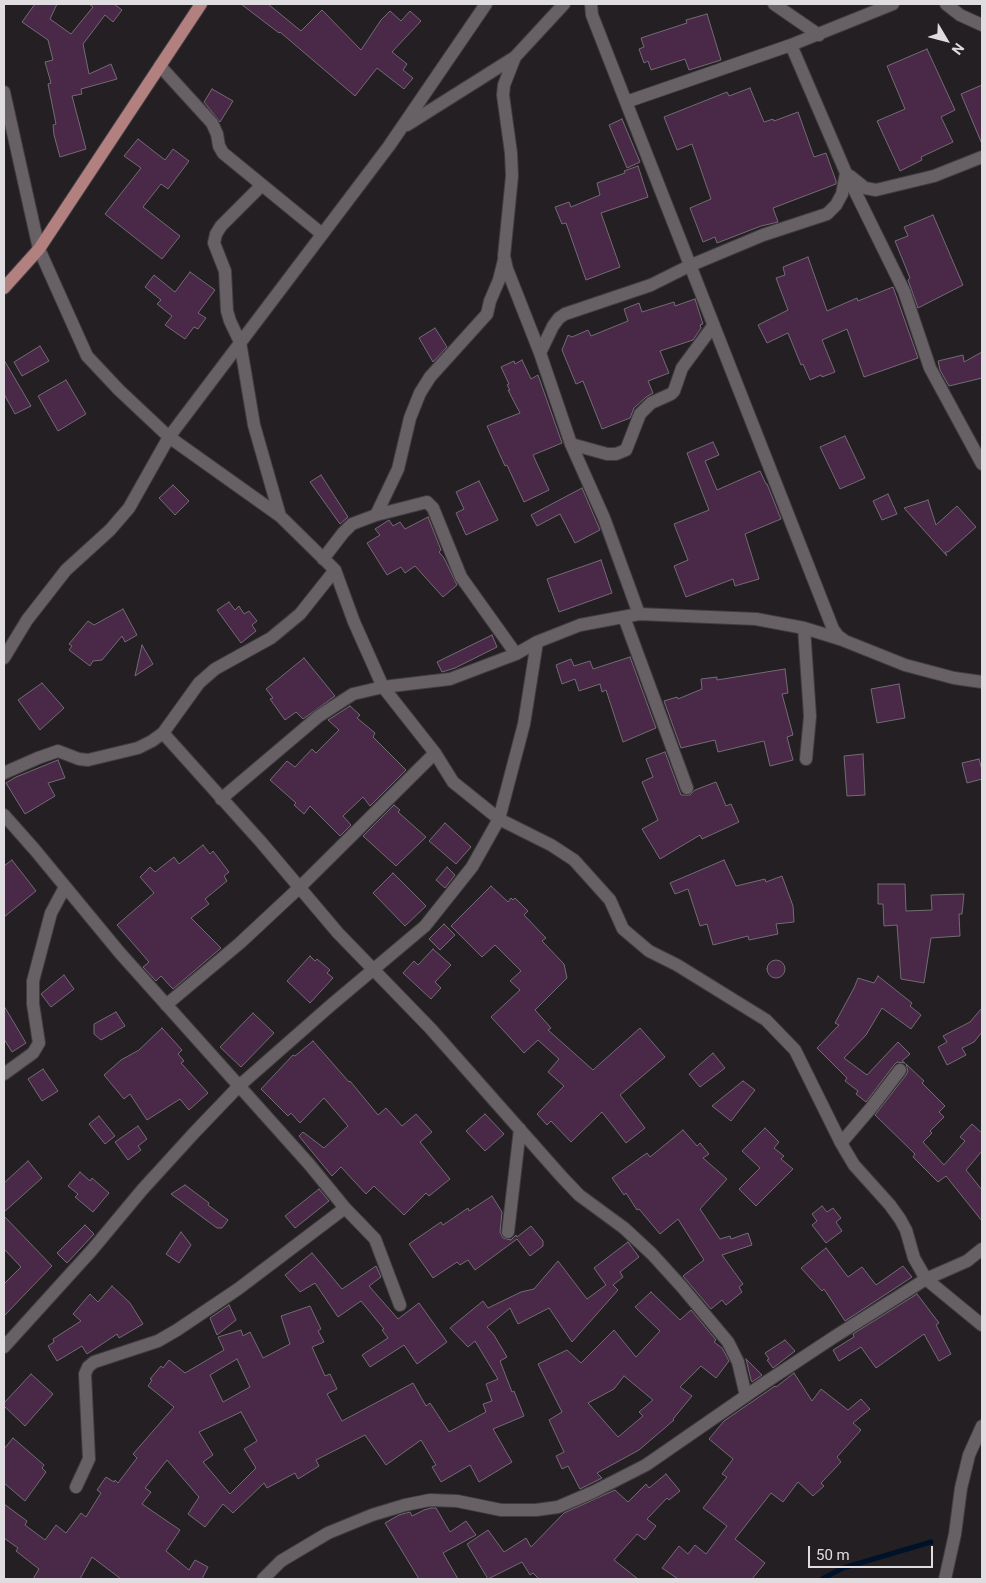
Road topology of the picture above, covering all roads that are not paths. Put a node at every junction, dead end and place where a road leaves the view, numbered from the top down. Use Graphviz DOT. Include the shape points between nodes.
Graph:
graph roads {
  1 [pos="201,4"];
  2 [pos="486,4"];
  3 [pos="564,4"];
  4 [pos="591,4"];
  5 [pos="774,4"];
  6 [pos="893,4"];
  7 [pos="946,4"];
  8 [pos="982,25"];
  9 [pos="818,35"];
  10 [pos="792,45"];
  11 [pos="515,57"];
  12 [pos="160,66"];
  13 [pos="4,92"];
  14 [pos="626,102"];
  15 [pos="402,128"];
  16 [pos="982,157"];
  17 [pos="846,173"];
  18 [pos="262,185"];
  19 [pos="322,234"];
  20 [pos="39,249"];
  21 [pos="504,260"];
  22 [pos="689,266"];
  23 [pos="4,288"];
  24 [pos="713,326"];
  25 [pos="240,342"];
  26 [pos="540,353"];
  27 [pos="169,437"];
  28 [pos="571,444"];
  29 [pos="982,464"];
  30 [pos="376,515"];
  31 [pos="280,516"];
  32 [pos="324,559"];
  33 [pos="335,570"];
  34 [pos="639,614"];
  35 [pos="624,617"];
  36 [pos="804,628"];
  37 [pos="845,641"];
  38 [pos="537,642"];
  39 [pos="516,654"];
  40 [pos="4,658"];
  41 [pos="982,682"];
  42 [pos="382,687"];
  43 [pos="163,732"];
  44 [pos="435,753"];
  45 [pos="806,759"];
  46 [pos="4,773"];
  47 [pos="687,788"];
  48 [pos="221,799"];
  49 [pos="4,815"];
  50 [pos="499,819"];
  51 [pos="65,887"];
  52 [pos="300,888"];
  53 [pos="373,970"];
  54 [pos="166,1005"];
  55 [pos="900,1070"];
  56 [pos="4,1074"];
  57 [pos="239,1086"];
  58 [pos="520,1128"];
  59 [pos="841,1142"];
  60 [pos="345,1208"];
  61 [pos="508,1232"];
  62 [pos="982,1249"];
  63 [pos="926,1279"];
  64 [pos="400,1306"];
  65 [pos="982,1325"];
  66 [pos="4,1347"];
  67 [pos="746,1396"];
  68 [pos="982,1426"];
  69 [pos="76,1487"];
  70 [pos="263,1579"];
  71 [pos="945,1579"];
  1 -- 12 [label="main road"];
  2 -- 15 [label="street"];
  3 -- 11 [label="street"];
  4 -- 14 [label="street" via="592,15"];
  5 -- 9 [label="street"];
  6 -- 9 [label="street"];
  7 -- 8 [label="street"];
  9 -- 10 [label="street"];
  10 -- 14 [label="street"];
  10 -- 17 [label="street"];
  11 -- 15 [label="street"];
  11 -- 21 [label="street" via="503,95 512,176"];
  12 -- 18 [label="street" via="212,123 223,153"];
  12 -- 20 [label="main road"];
  13 -- 20 [label="street"];
  14 -- 22 [label="street"];
  15 -- 19 [label="street"];
  16 -- 17 [label="street" via="934,176 876,190 865,188"];
  17 -- 22 [label="street" via="842,194 827,214 763,235"];
  17 -- 29 [label="street" via="904,291 930,368"];
  18 -- 19 [label="street"];
  18 -- 25 [label="street" via="221,226 214,243 225,271 227,311"];
  19 -- 25 [label="street"];
  20 -- 23 [label="main road"];
  20 -- 27 [label="street" via="87,356"];
  21 -- 26 [label="street"];
  21 -- 30 [label="street" via="487,314 430,377 420,393 398,470"];
  22 -- 24 [label="street"];
  22 -- 26 [label="street" via="650,285 559,318"];
  24 -- 28 [label="street" via="682,368 674,391 651,403 640,414 626,450 607,454"];
  24 -- 37 [label="street" via="826,614"];
  25 -- 27 [label="street"];
  25 -- 31 [label="street" via="254,425"];
  26 -- 28 [label="street"];
  27 -- 31 [label="street"];
  27 -- 40 [label="street" via="130,508 66,570 27,620"];
  28 -- 34 [label="street" via="604,518"];
  30 -- 32 [label="street" via="352,524"];
  30 -- 39 [label="street" via="424,502 431,504 461,577"];
  31 -- 32 [label="street"];
  32 -- 33 [label="street"];
  33 -- 42 [label="street"];
  33 -- 43 [label="street" via="300,614 271,638 223,664 199,683"];
  34 -- 35 [label="street"];
  34 -- 36 [label="street" via="756,619"];
  35 -- 38 [label="street" via="580,625"];
  35 -- 47 [label="street"];
  36 -- 37 [label="street"];
  36 -- 45 [label="street" via="810,716"];
  37 -- 41 [label="street" via="921,670"];
  38 -- 39 [label="street"];
  38 -- 50 [label="street" via="524,724"];
  39 -- 42 [label="street" via="450,679"];
  42 -- 44 [label="street"];
  42 -- 48 [label="street" via="353,694 319,716"];
  43 -- 46 [label="street" via="152,741 124,752 88,760 58,750"];
  43 -- 48 [label="street"];
  44 -- 50 [label="street" via="453,782"];
  44 -- 52 [label="street"];
  48 -- 52 [label="street"];
  49 -- 51 [label="street"];
  50 -- 53 [label="street" via="472,867 425,926"];
  50 -- 59 [label="street" via="550,844 574,860 610,900 623,929 648,951 766,1020 795,1050"];
  51 -- 54 [label="street"];
  51 -- 56 [label="street" via="50,913 33,981 39,1042 33,1053"];
  52 -- 53 [label="street"];
  52 -- 54 [label="street"];
  53 -- 57 [label="street"];
  53 -- 58 [label="street"];
  54 -- 57 [label="street"];
  55 -- 59 [label="street"];
  57 -- 60 [label="street"];
  57 -- 66 [label="street" via="194,1132"];
  58 -- 61 [label="street"];
  58 -- 67 [label="street" via="580,1195 624,1228 682,1286 728,1342 738,1362"];
  59 -- 63 [label="street" via="854,1165 900,1219 914,1258"];
  60 -- 64 [label="street" via="375,1239"];
  60 -- 69 [label="street" via="177,1330 158,1341 88,1366 85,1374 89,1459"];
  62 -- 63 [label="street" via="967,1261"];
  63 -- 65 [label="street"];
  63 -- 67 [label="street"];
  67 -- 70 [label="street" via="646,1465 558,1507 501,1510 457,1501 430,1500 405,1505 328,1533 281,1562"];
  68 -- 71 [label="street" via="967,1463"];
}
